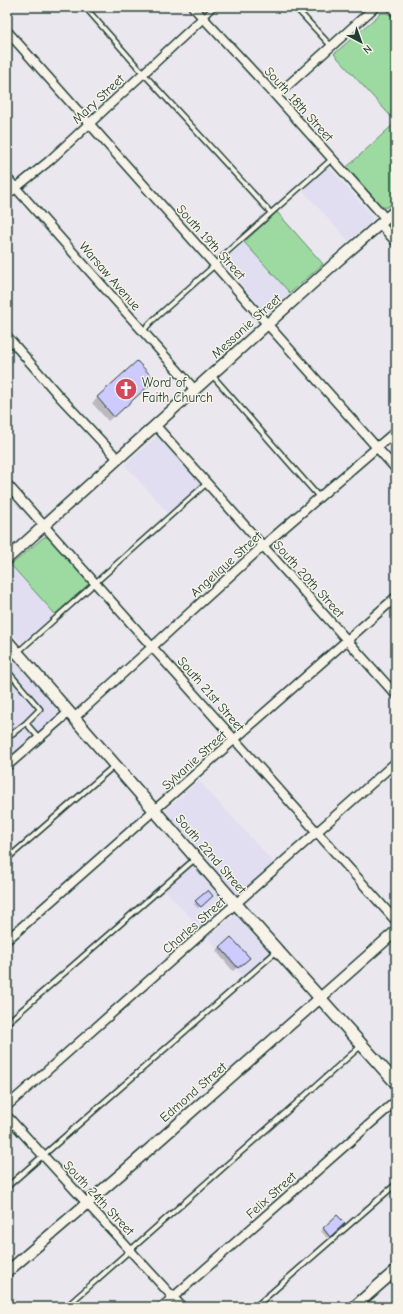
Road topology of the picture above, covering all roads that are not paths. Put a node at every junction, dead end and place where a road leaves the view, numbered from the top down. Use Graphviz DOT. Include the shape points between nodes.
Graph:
graph roads {
  1 [pos="85,7"];
  2 [pos="193,7"];
  3 [pos="214,7"];
  4 [pos="295,7"];
  5 [pos="375,7"];
  6 [pos="391,7"];
  7 [pos="396,13"];
  8 [pos="203,18"];
  9 [pos="7,31"];
  10 [pos="331,46"];
  11 [pos="143,73"];
  12 [pos="276,96"];
  13 [pos="89,124"];
  14 [pos="332,159"];
  15 [pos="7,178"];
  16 [pos="16,188"];
  17 [pos="7,195"];
  18 [pos="396,210"];
  19 [pos="271,214"];
  20 [pos="383,222"];
  21 [pos="396,242"];
  22 [pos="215,265"];
  23 [pos="268,324"];
  24 [pos="143,331"];
  25 [pos="7,336"];
  26 [pos="212,375"];
  27 [pos="195,390"];
  28 [pos="156,426"];
  29 [pos="396,431"];
  30 [pos="377,448"];
  31 [pos="118,459"];
  32 [pos="396,469"];
  33 [pos="207,483"];
  34 [pos="7,484"];
  35 [pos="319,497"];
  36 [pos="44,525"];
  37 [pos="263,546"];
  38 [pos="7,559"];
  39 [pos="96,583"];
  40 [pos="396,597"];
  41 [pos="348,640"];
  42 [pos="7,642"];
  43 [pos="153,646"];
  44 [pos="17,653"];
  45 [pos="11,675"];
  46 [pos="396,695"];
  47 [pos="72,715"];
  48 [pos="26,722"];
  49 [pos="7,731"];
  50 [pos="9,737"];
  51 [pos="39,738"];
  52 [pos="235,740"];
  53 [pos="396,762"];
  54 [pos="116,765"];
  55 [pos="7,766"];
  56 [pos="155,810"];
  57 [pos="316,833"];
  58 [pos="196,858"];
  59 [pos="7,859"];
  60 [pos="236,904"];
  61 [pos="396,921"];
  62 [pos="396,931"];
  63 [pos="7,940"];
  64 [pos="278,950"];
  65 [pos="320,998"];
  66 [pos="7,1023"];
  67 [pos="362,1045"];
  68 [pos="396,1083"];
  69 [pos="396,1101"];
  70 [pos="7,1106"];
  71 [pos="7,1116"];
  72 [pos="43,1155"];
  73 [pos="396,1184"];
  74 [pos="7,1187"];
  75 [pos="87,1203"];
  76 [pos="130,1250"];
  77 [pos="396,1270"];
  78 [pos="7,1272"];
  79 [pos="173,1297"];
  80 [pos="66,1307"];
  81 [pos="162,1307"];
  82 [pos="182,1307"];
  83 [pos="255,1307"];
  84 [pos="354,1307"];
  1 -- 11 [label="lane"];
  2 -- 8 [label="street, South 18th Street"];
  3 -- 8 [label="lane"];
  4 -- 10 [label="lane"];
  5 -- 10 [label="street"];
  6 -- 7 [label="street"];
  8 -- 11 [label="street, Mary Street"];
  8 -- 12 [label="street, South 18th Street"];
  9 -- 13 [label="street, South 19th Street"];
  10 -- 12 [label="street"];
  11 -- 13 [label="street, Mary Street"];
  11 -- 19 [label="lane"];
  12 -- 14 [label="street, South 18th Street"];
  13 -- 16 [label="street, Mary Street"];
  13 -- 22 [label="street, South 19th Street"];
  14 -- 19 [label="lane"];
  14 -- 20 [label="street, South 18th Street"];
  15 -- 16 [label="street, Warsaw Avenue"];
  16 -- 17 [label="street, Mary Street"];
  16 -- 24 [label="street, Warsaw Avenue"];
  18 -- 20 [label="street, Messanie Street"];
  19 -- 22 [label="lane"];
  20 -- 21 [label="street, South 18th Street"];
  20 -- 23 [label="street, Messanie Street"];
  22 -- 23 [label="street, South 19th Street"];
  22 -- 24 [label="lane"];
  23 -- 26 [label="street, Messanie Street"];
  23 -- 30 [label="street, South 19th Street"];
  24 -- 27 [label="street, Warsaw Avenue"];
  25 -- 31 [label="street"];
  26 -- 27 [label="street, Messanie Street"];
  26 -- 35 [label="lane"];
  27 -- 28 [label="street, Messanie Street"];
  28 -- 31 [label="street, Messanie Street"];
  28 -- 33 [label="street, South 20th Street"];
  29 -- 30 [label="street, Angelique Street"];
  30 -- 32 [label="street, South 19th Street"];
  30 -- 35 [label="street, Angelique Street"];
  31 -- 36 [label="street, Messanie Street"];
  33 -- 37 [label="street, South 20th Street"];
  33 -- 39 [label="lane"];
  34 -- 36 [label="street, South 21st Street"];
  35 -- 37 [label="street, Angelique Street"];
  36 -- 38 [label="street, Messanie Street"];
  36 -- 39 [label="street, South 21st Street"];
  37 -- 41 [label="street, South 20th Street"];
  37 -- 43 [label="street, Angelique Street"];
  39 -- 43 [label="street, South 21st Street"];
  39 -- 44 [label="lane"];
  40 -- 41 [label="street, Sylvanie Street"];
  41 -- 46 [label="street, South 20th Street"];
  41 -- 52 [label="street, Sylvanie Street"];
  42 -- 44 [label="main road, South 22nd Street"];
  43 -- 47 [label="street, Angelique Street"];
  43 -- 52 [label="street, South 21st Street"];
  44 -- 47 [label="main road, South 22nd Street"];
  45 -- 48 [label="lane" via="40,709"];
  47 -- 51 [label="street, Angelique Street"];
  47 -- 54 [label="main road, South 22nd Street"];
  48 -- 50 [label="lane"];
  48 -- 51 [label="lane"];
  49 -- 50 [label="lane"];
  51 -- 55 [label="street, Angelique Street"];
  52 -- 56 [label="street, Sylvanie Street"];
  52 -- 57 [label="street, South 21st Street"];
  53 -- 57 [label="street, Charles Street"];
  54 -- 56 [label="main road, South 22nd Street"];
  54 -- 59 [label="lane"];
  56 -- 58 [label="main road, South 22nd Street"];
  56 -- 63 [label="street, Sylvanie Street"];
  57 -- 60 [label="street, Charles Street"];
  57 -- 61 [label="street, South 21st Street"];
  58 -- 60 [label="main road, South 22nd Street"];
  58 -- 66 [label="lane"];
  60 -- 64 [label="main road, South 22nd Street"];
  60 -- 70 [label="street, Charles Street"];
  62 -- 65 [label="street, Edmond Street"];
  64 -- 65 [label="main road, South 22nd Street"];
  64 -- 72 [label="lane"];
  65 -- 67 [label="main road, South 22nd Street"];
  65 -- 75 [label="street, Edmond Street"];
  67 -- 68 [label="main road, South 22nd Street"];
  67 -- 76 [label="lane"];
  69 -- 79 [label="street, Felix Street"];
  71 -- 72 [label="street, South 24th Street"];
  72 -- 74 [label="lane"];
  72 -- 75 [label="street, South 24th Street"];
  73 -- 83 [label="lane"];
  75 -- 76 [label="street, South 24th Street"];
  75 -- 78 [label="street, Edmond Street"];
  76 -- 79 [label="street, South 24th Street"];
  76 -- 80 [label="lane"];
  77 -- 84 [label="street"];
  79 -- 81 [label="street, Felix Street"];
  79 -- 82 [label="street, South 24th Street"];
}
